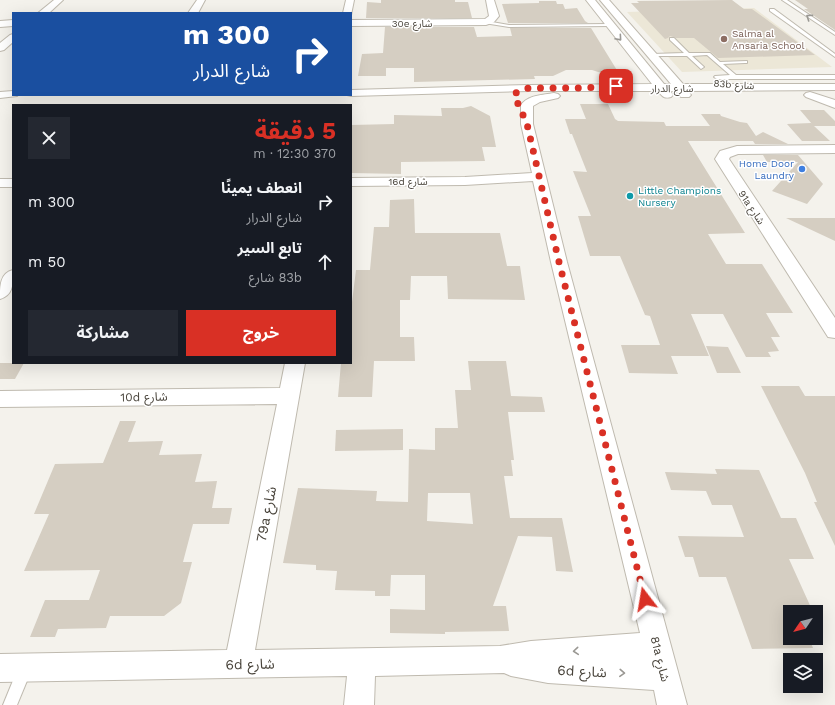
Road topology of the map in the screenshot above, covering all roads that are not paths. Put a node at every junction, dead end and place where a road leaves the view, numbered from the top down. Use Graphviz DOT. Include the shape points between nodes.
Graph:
graph roads {
  1 [pos="59,0"];
  2 [pos="201,0"];
  3 [pos="350,0"];
  4 [pos="490,0"];
  5 [pos="590,0"];
  6 [pos="604,0"];
  7 [pos="784,0"];
  8 [pos="772,10"];
  9 [pos="43,12"];
  10 [pos="194,12"];
  11 [pos="348,12"];
  12 [pos="486,22"];
  13 [pos="12,24"];
  14 [pos="352,24"];
  15 [pos="0,25"];
  16 [pos="608,26"];
  17 [pos="835,34"];
  18 [pos="12,38"];
  19 [pos="672,39"];
  20 [pos="0,48"];
  21 [pos="631,51"];
  22 [pos="687,54"];
  23 [pos="654,56"];
  24 [pos="835,56"];
  25 [pos="745,62"];
  26 [pos="720,63"];
  27 [pos="701,67"];
  28 [pos="717,77"];
  29 [pos="735,77"];
  30 [pos="825,77"];
  31 [pos="835,77"];
  32 [pos="771,87"];
  33 [pos="799,87"];
  34 [pos="835,87"];
  35 [pos="529,88"];
  36 [pos="582,88"];
  37 [pos="665,92"];
  38 [pos="682,92"];
  39 [pos="352,93"];
  40 [pos="364,93"];
  41 [pos="12,94"];
  42 [pos="0,95"];
  43 [pos="514,95"];
  44 [pos="810,95"];
  45 [pos="835,95"];
  46 [pos="554,96"];
  47 [pos="835,104"];
  48 [pos="527,124"];
  49 [pos="835,149"];
  50 [pos="540,181"];
  51 [pos="352,182"];
  52 [pos="0,183"];
  53 [pos="12,183"];
  54 [pos="12,276"];
  55 [pos="0,293"];
  56 [pos="835,332"];
  57 [pos="295,364"];
  58 [pos="288,396"];
  59 [pos="0,398"];
  60 [pos="656,645"];
  61 [pos="500,660"];
  62 [pos="362,662"];
  63 [pos="238,664"];
  64 [pos="12,668"];
  65 [pos="664,676"];
  66 [pos="10,705"];
  67 [pos="359,705"];
  68 [pos="672,705"];
  1 -- 9 [label="street"];
  2 -- 10 [label="street"];
  3 -- 11 [label="street"];
  4 -- 12 [label="street" via="494,18"];
  5 -- 16 [label="street"];
  6 -- 23 [label="street, 83b شارع"];
  17 -- 7 [label="lane, one-way"];
  8 -- 24 [label="lane"];
  12 -- 14 [label="street, 30e شارع"];
  12 -- 16 [label="lane" via="515,26"];
  13 -- 15 [label="street"];
  16 -- 21 [label="street, one-way"];
  18 -- 20 [label="street"];
  19 -- 22 [label="lane"];
  21 -- 36 [label="street" via="630,57 642,74 639,80 624,85"];
  21 -- 37 [label="street"];
  22 -- 23 [label="lane"];
  22 -- 26 [label="lane" via="708,54"];
  22 -- 27 [label="lane"];
  23 -- 32 [label="street, 83b شارع" via="685,76 720,84"];
  23 -- 38 [label="street, 83b شارع"];
  25 -- 26 [label="lane"];
  26 -- 29 [label="lane"];
  28 -- 29 [label="lane"];
  29 -- 30 [label="lane"];
  30 -- 31 [label="lane"];
  30 -- 33 [label="lane" via="809,80"];
  32 -- 33 [label="street, شارع الدرار"];
  32 -- 38 [label="street, شارع الدرار"];
  33 -- 34 [label="street, شارع الدرار"];
  35 -- 36 [label="street, شارع الدرار"];
  35 -- 40 [label="street, شارع الدرار"];
  35 -- 43 [label="street"];
  36 -- 37 [label="street, شارع الدرار"];
  37 -- 38 [label="street, شارع الدرار"];
  37 -- 46 [label="street, شارع الدرار"];
  38 -- 44 [label="street, شارع الدرار"];
  39 -- 40 [label="street, شارع الدرار"];
  40 -- 43 [label="street, شارع الدرار"];
  41 -- 42 [label="street"];
  43 -- 46 [label="street, شارع الدرار"];
  43 -- 48 [label="street, 81a شارع"];
  44 -- 45 [label="street, شارع الدرار"];
  44 -- 47 [label="street"];
  46 -- 48 [label="street, 81a شارع" via="529,102"];
  48 -- 50 [label="street, 81a شارع"];
  49 -- 56 [label="street, 91a شارع" via="737,150 725,154 722,159"];
  50 -- 51 [label="street, 16d شارع" via="488,184 465,181"];
  50 -- 60 [label="street, 81a شارع"];
  52 -- 53 [label="street"];
  54 -- 55 [label="street"];
  57 -- 58 [label="street, 79a شارع"];
  58 -- 59 [label="street, 10d شارع"];
  58 -- 63 [label="street, 79a شارع"];
  60 -- 61 [label="street, 6d شارع, one-way" via="531,654"];
  60 -- 65 [label="street, 81a شارع"];
  61 -- 62 [label="street, 6d شارع"];
  61 -- 65 [label="street, 6d شارع, one-way" via="548,669"];
  62 -- 63 [label="street, 6d شارع"];
  62 -- 67 [label="street"];
  63 -- 64 [label="street, 6d شارع"];
  64 -- 66 [label="lane"];
  65 -- 68 [label="street, 81a شارع"];
}
